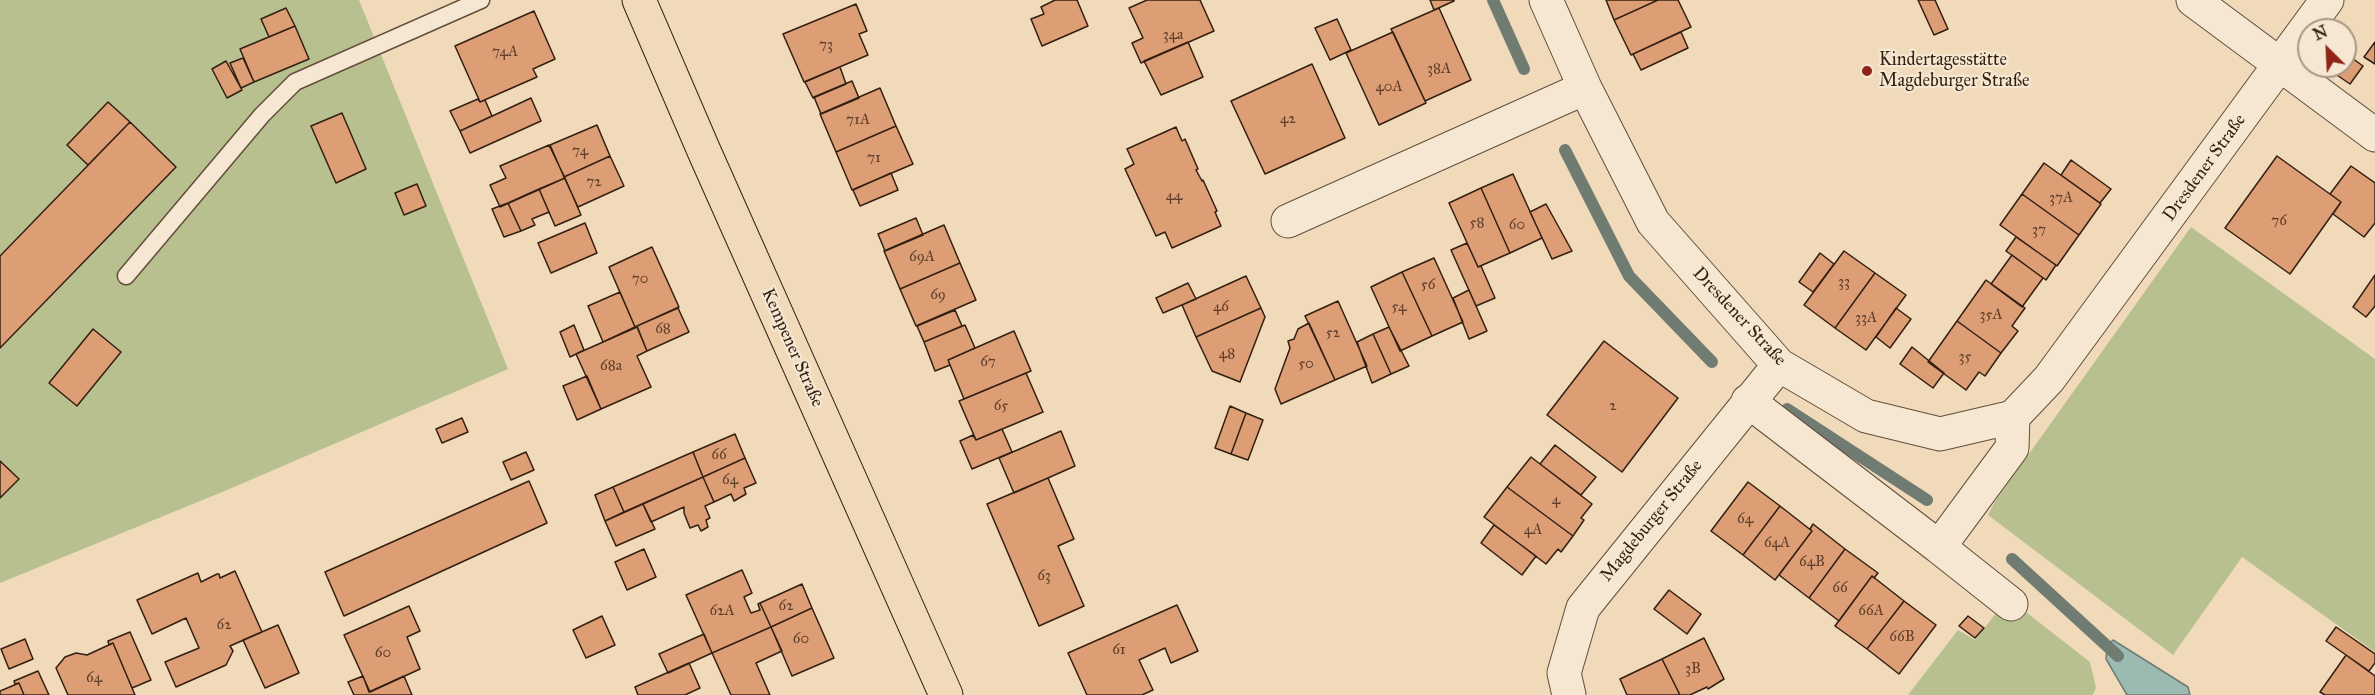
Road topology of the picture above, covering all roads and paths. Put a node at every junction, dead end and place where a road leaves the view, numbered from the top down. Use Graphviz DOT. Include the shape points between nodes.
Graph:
graph roads {
  1 [pos="481,0"];
  2 [pos="639,0"];
  3 [pos="1546,0"];
  4 [pos="2193,0"];
  5 [pos="2327,0"];
  6 [pos="2280,65"];
  7 [pos="1585,88"];
  8 [pos="2375,135"];
  9 [pos="1288,221"];
  10 [pos="126,276"];
  11 [pos="1779,365"];
  12 [pos="1748,401"];
  13 [pos="2013,417"];
  14 [pos="1940,547"];
  15 [pos="2011,604"];
  16 [pos="946,695"];
  17 [pos="1569,695"];
  1 -- 10 [label="lane" via="295,81"];
  2 -- 16 [label="main road, Kempener Straße"];
  3 -- 7 [label="street, Dresdener Straße"];
  4 -- 6 [label="street"];
  5 -- 6 [label="street, Dresdener Straße"];
  6 -- 8 [label="street"];
  6 -- 13 [label="street, Dresdener Straße" via="2049,379"];
  7 -- 9 [label="street"];
  7 -- 11 [label="street, Dresdener Straße" via="1653,222"];
  11 -- 12 [label="street, Magdeburger Straße"];
  11 -- 13 [label="street, Dresdener Straße" via="1866,416 1940,434"];
  12 -- 14 [label="street"];
  12 -- 17 [label="street, Magdeburger Straße" via="1583,608 1564,673"];
  13 -- 14 [label="street" via="2012,448"];
  14 -- 15 [label="street"];
}
